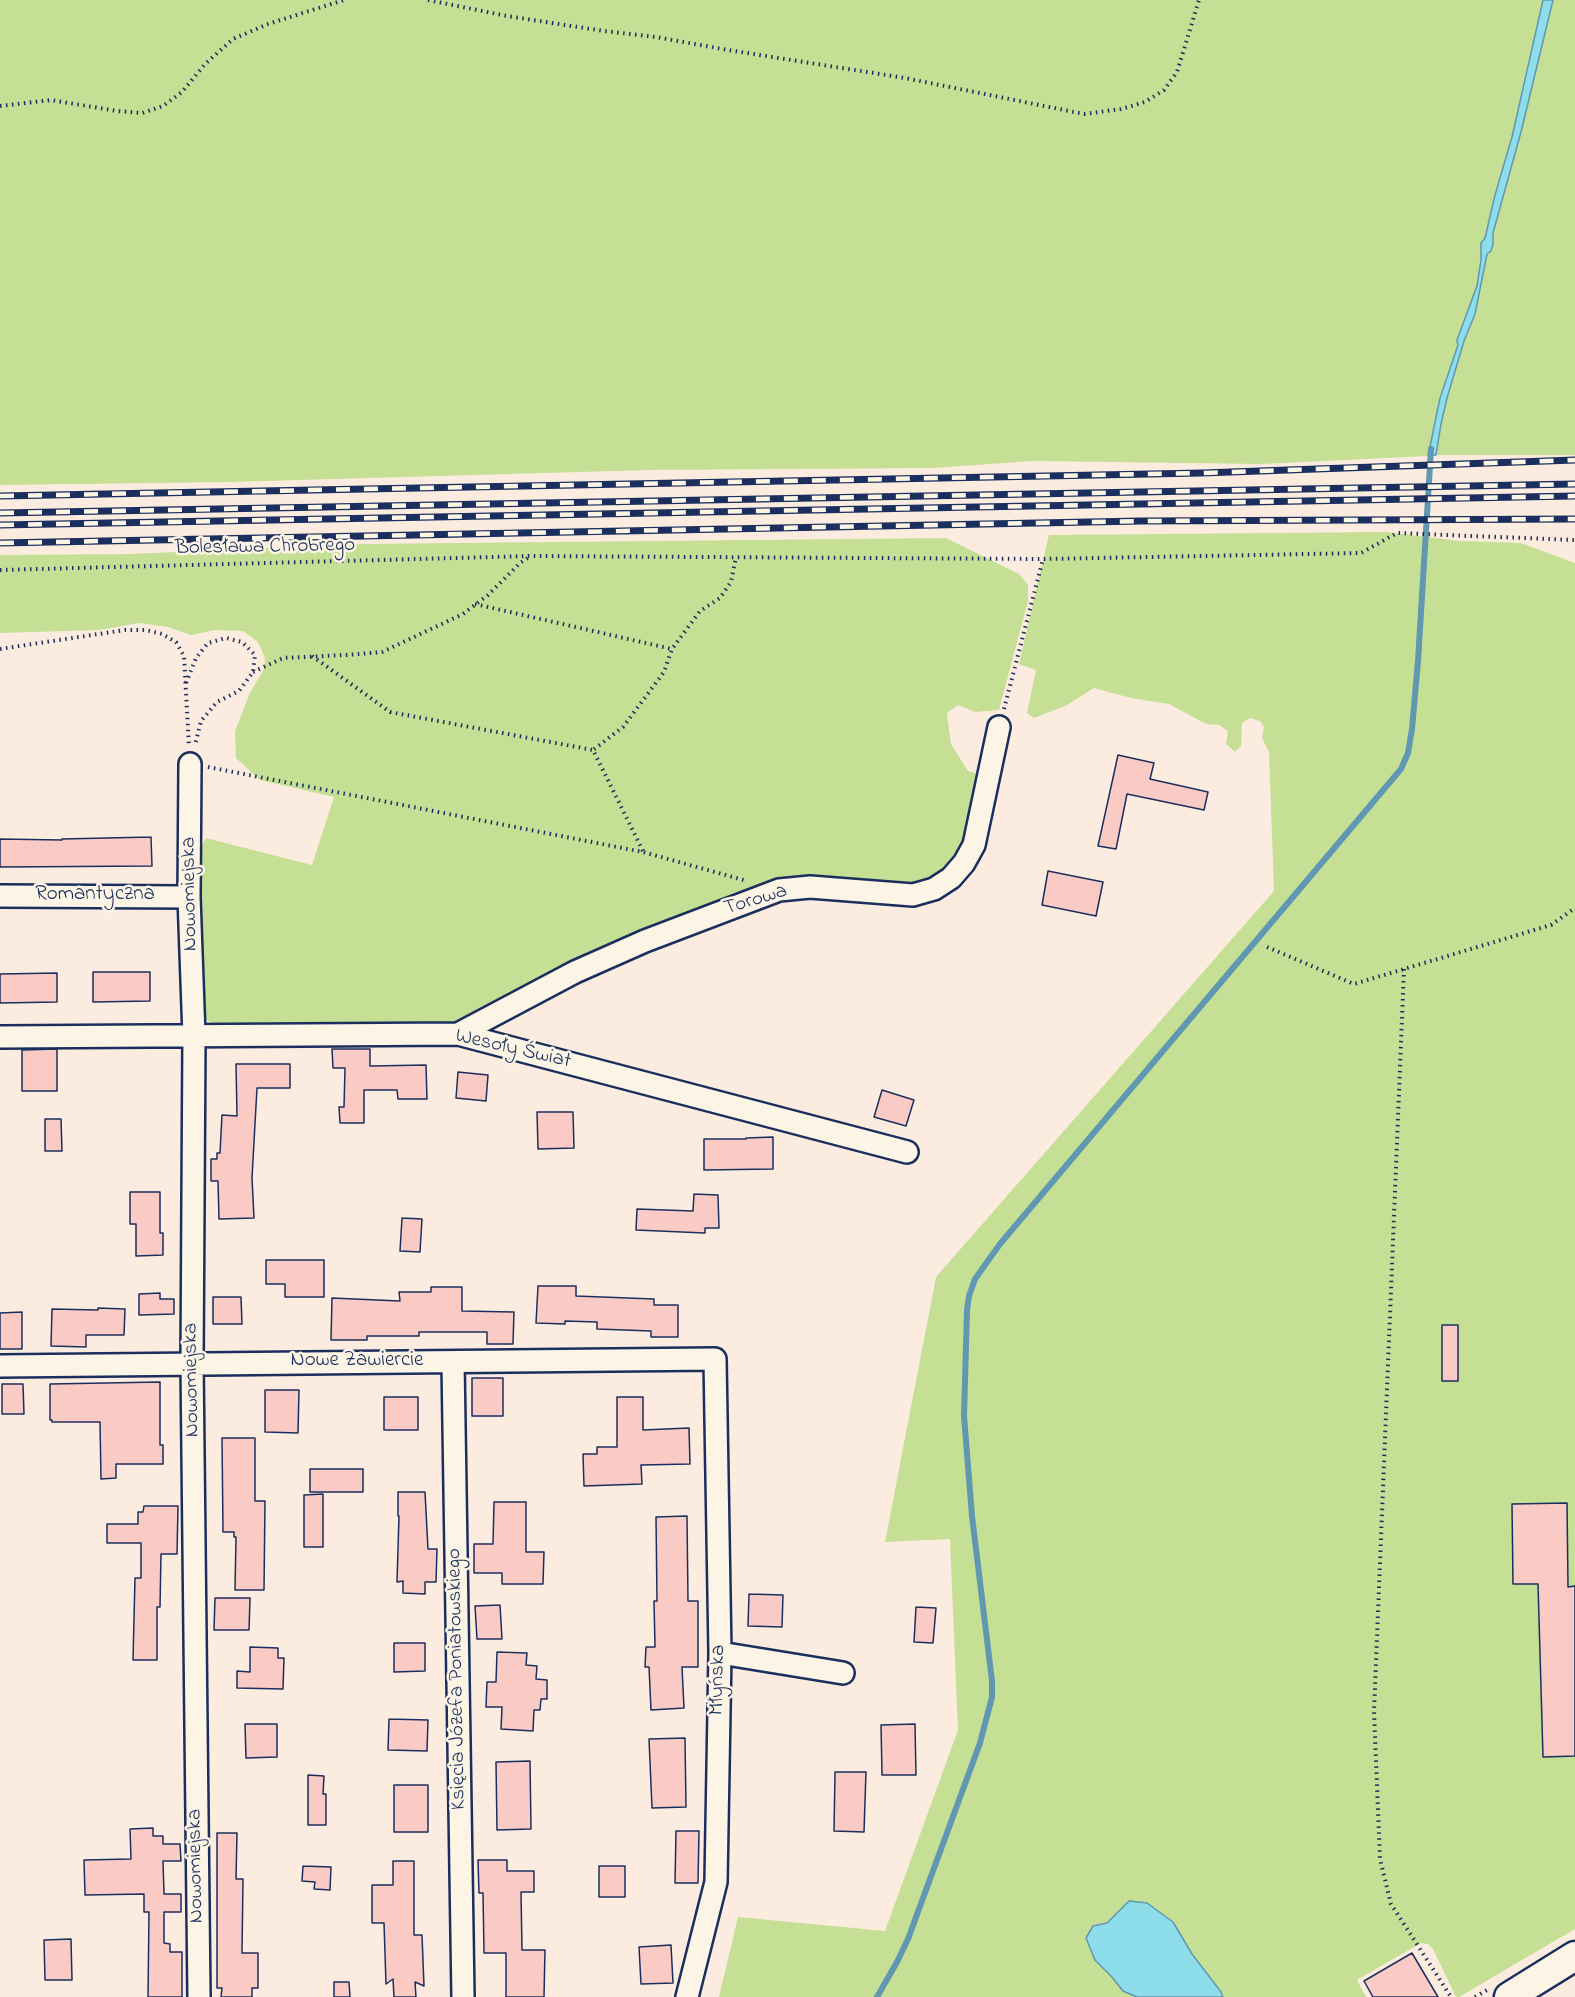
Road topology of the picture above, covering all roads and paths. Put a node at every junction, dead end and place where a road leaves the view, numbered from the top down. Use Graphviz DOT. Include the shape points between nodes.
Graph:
graph roads {
  1 [pos="344,0"];
  2 [pos="428,0"];
  3 [pos="1199,0"];
  4 [pos="462,3"];
  5 [pos="0,106"];
  6 [pos="1575,540"];
  7 [pos="531,556"];
  8 [pos="736,557"];
  9 [pos="1043,560"];
  10 [pos="0,570"];
  11 [pos="475,604"];
  12 [pos="0,649"];
  13 [pos="672,649"];
  14 [pos="311,656"];
  15 [pos="253,672"];
  16 [pos="185,686"];
  17 [pos="999,728"];
  18 [pos="593,750"];
  19 [pos="190,764"];
  20 [pos="643,852"];
  21 [pos="779,890"];
  22 [pos="0,896"];
  23 [pos="189,897"];
  24 [pos="1575,908"];
  25 [pos="1267,947"];
  26 [pos="1404,969"];
  27 [pos="458,1034"];
  28 [pos="194,1036"];
  29 [pos="0,1037"];
  30 [pos="907,1152"];
  31 [pos="715,1359"];
  32 [pos="453,1362"];
  33 [pos="192,1363"];
  34 [pos="0,1366"];
  35 [pos="720,1653"];
  36 [pos="843,1672"];
  37 [pos="1575,1956"];
  38 [pos="198,1997"];
  39 [pos="463,1997"];
  40 [pos="687,1997"];
  41 [pos="1451,1997"];
  42 [pos="1509,1997"];
  1 -- 5 [label="path" via="233,39 182,92 163,105 142,112 51,100"];
  2 -- 4 [label="path"];
  3 -- 4 [label="path" via="1177,72 1164,90 1121,110 1084,114 905,78 507,16"];
  6 -- 9 [label="path, Bolesława Chrobrego" via="1397,534 1361,553"];
  7 -- 8 [label="path, Bolesława Chrobrego"];
  7 -- 10 [label="path, Bolesława Chrobrego"];
  7 -- 11 [label="path"];
  8 -- 9 [label="path, Bolesława Chrobrego"];
  8 -- 13 [label="path" via="730,582 720,598 700,611"];
  9 -- 17 [label="path"];
  11 -- 13 [label="path"];
  11 -- 14 [label="path" via="464,614 382,652"];
  12 -- 16 [label="path" via="145,630 176,642 184,656"];
  13 -- 18 [label="path" via="664,672 623,727"];
  14 -- 15 [label="path" via="283,658"];
  14 -- 18 [label="path" via="390,712"];
  15 -- 16 [label="path" via="255,654 243,642 226,638 208,643 196,658"];
  15 -- 19 [label="path" via="239,691 217,702 201,721"];
  16 -- 19 [label="path"];
  17 -- 21 [label="street, Torowa" via="974,845 951,878 934,890 913,895 810,887"];
  18 -- 20 [label="path"];
  19 -- 20 [label="path"];
  19 -- 23 [label="street, Nowomiejska"];
  20 -- 21 [label="path"];
  21 -- 27 [label="street, Torowa" via="575,972"];
  22 -- 23 [label="street, Romantyczna"];
  23 -- 28 [label="street, Nowomiejska"];
  24 -- 26 [label="path" via="1551,925"];
  25 -- 26 [label="path" via="1354,984"];
  26 -- 41 [label="path" via="1374,1711 1380,1859 1391,1904"];
  27 -- 28 [label="street, Wesoły Świat"];
  27 -- 30 [label="street, Wesoły Świat"];
  28 -- 29 [label="street, Wesoły Świat"];
  28 -- 33 [label="street, Nowomiejska"];
  31 -- 32 [label="street, Nowe Zawiercie"];
  31 -- 35 [label="street, Młyńska"];
  32 -- 33 [label="street, Nowe Zawiercie"];
  32 -- 39 [label="street, Księcia Józefa Poniatowskiego"];
  33 -- 34 [label="street, Nowe Zawiercie"];
  33 -- 38 [label="street, Nowomiejska"];
  35 -- 36 [label="street"];
  35 -- 40 [label="street, Młyńska" via="716,1882"];
  37 -- 42 [label="street"];
}
